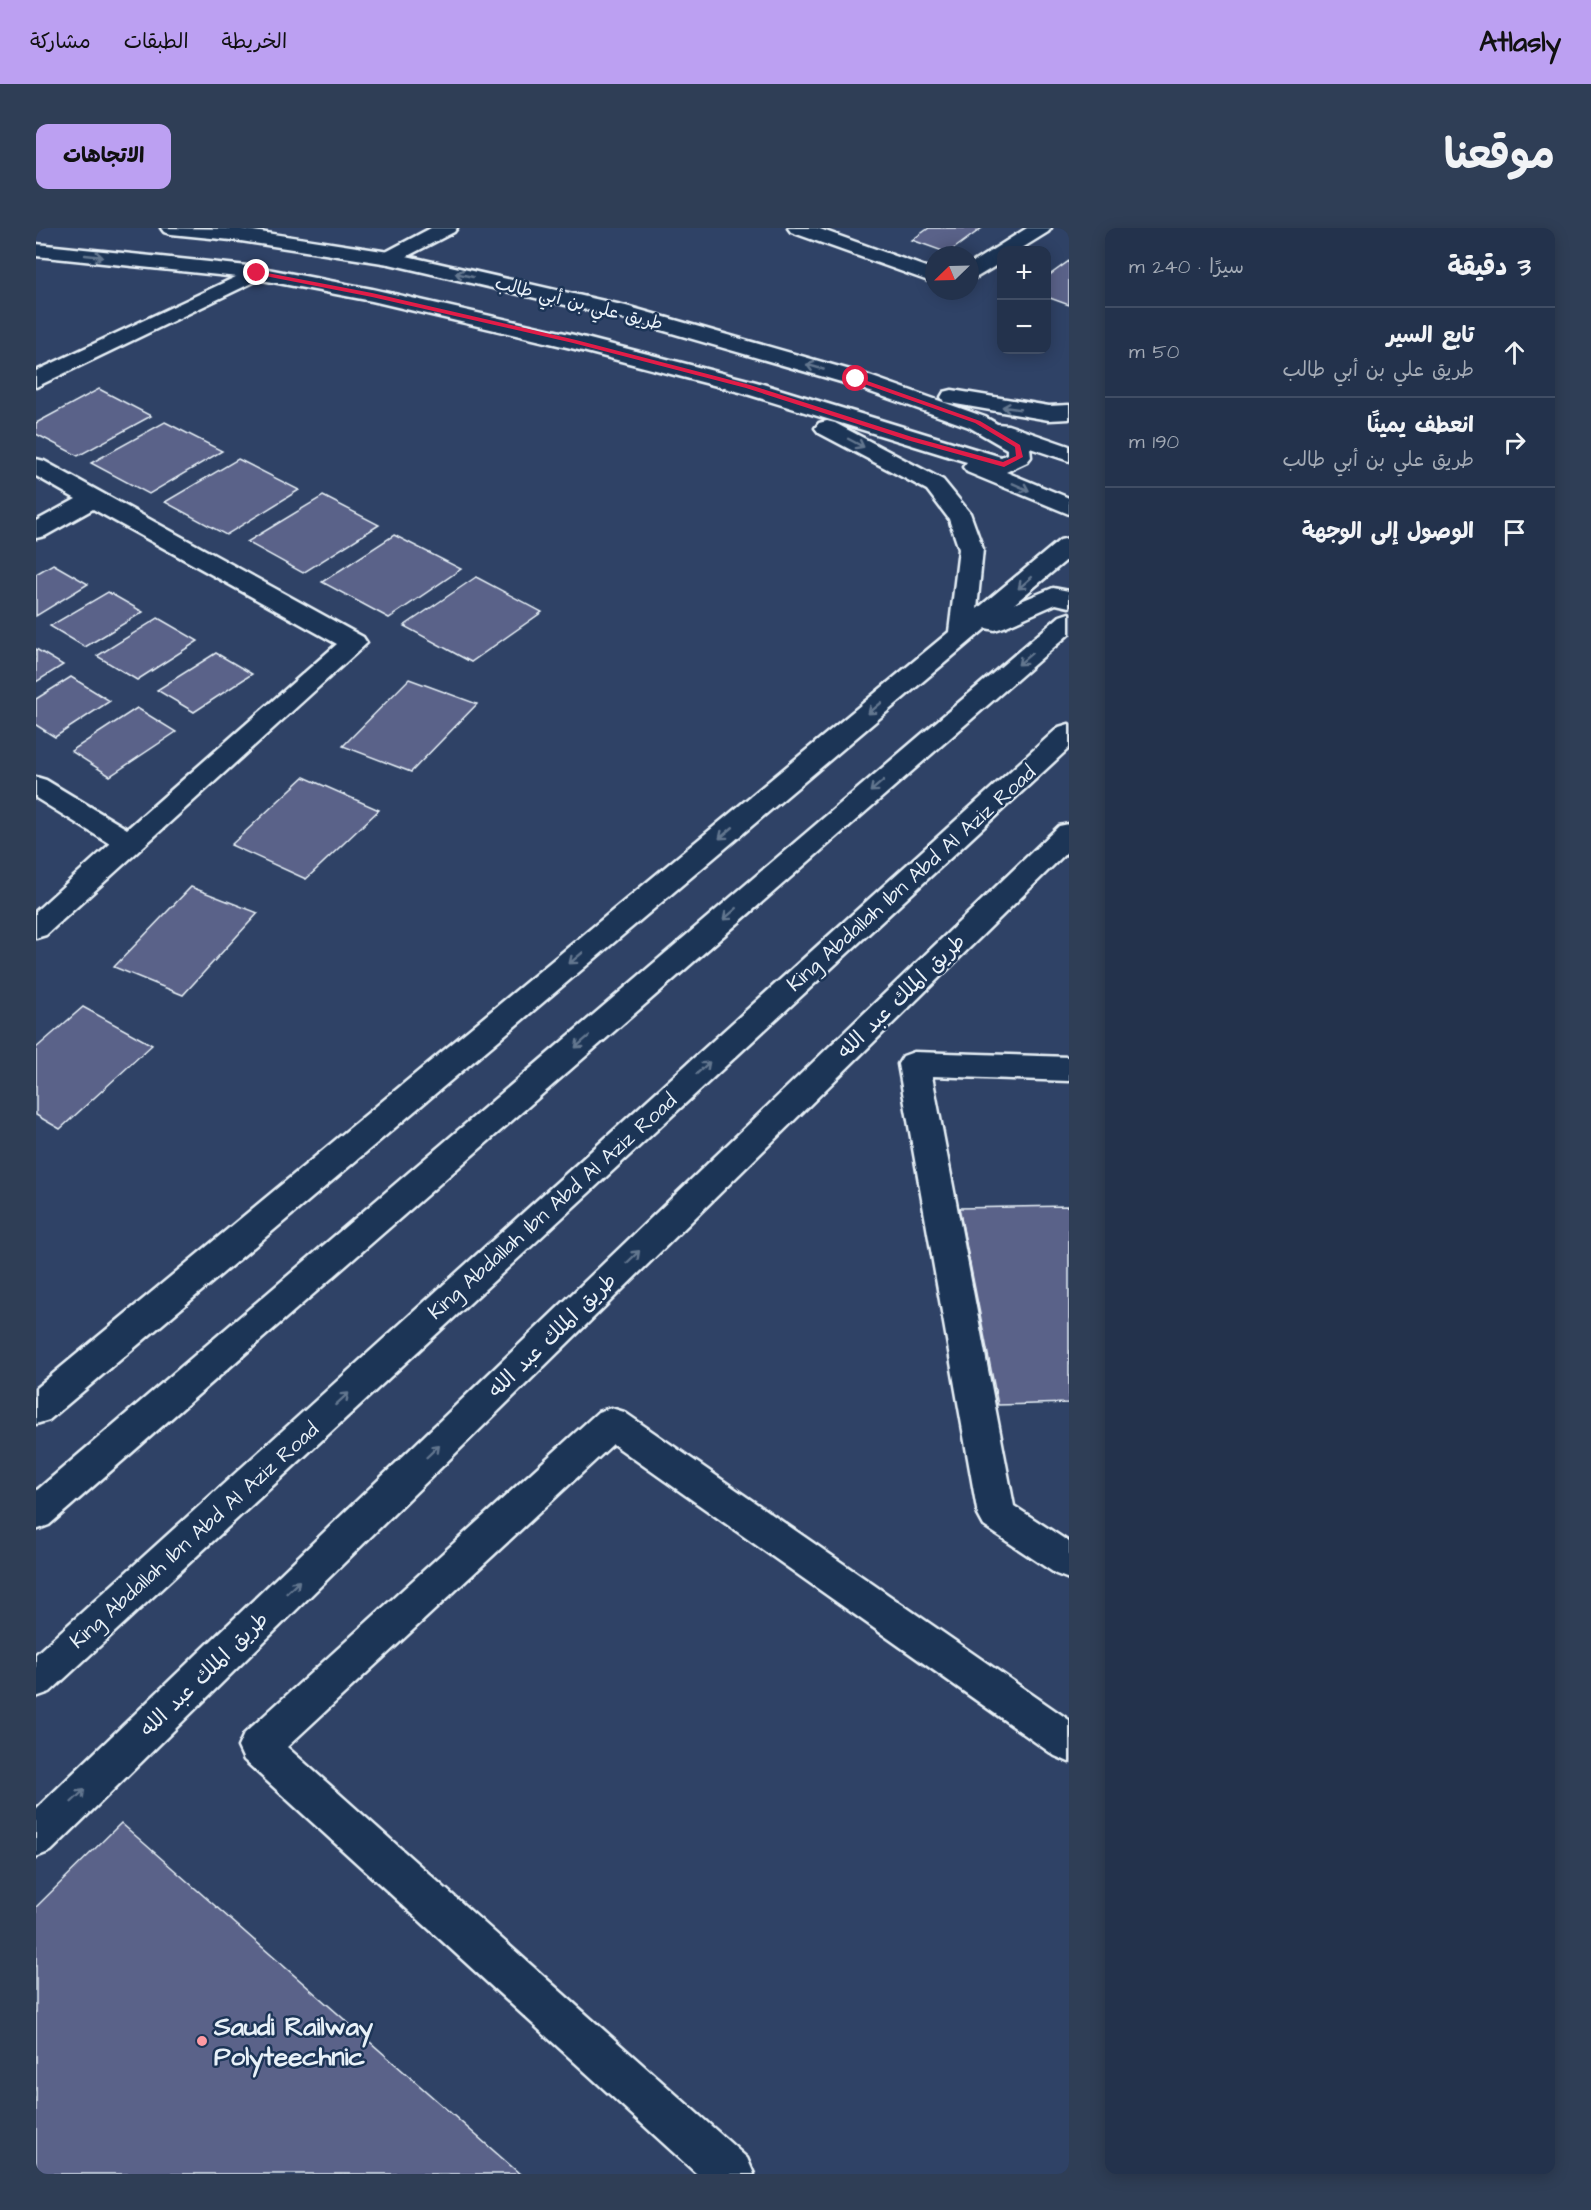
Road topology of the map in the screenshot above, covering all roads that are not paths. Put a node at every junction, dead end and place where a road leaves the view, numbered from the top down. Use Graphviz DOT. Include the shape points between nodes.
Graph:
graph roads {
  1 [pos="171,228"];
  2 [pos="447,228"];
  3 [pos="798,228"];
  4 [pos="1041,228"];
  5 [pos="1012,246"];
  6 [pos="36,250"];
  7 [pos="997,256"];
  8 [pos="389,258"];
  9 [pos="979,267"];
  10 [pos="257,273"];
  11 [pos="925,274"];
  12 [pos="856,379"];
  13 [pos="36,380"];
  14 [pos="748,387"];
  15 [pos="1069,412"];
  16 [pos="977,422"];
  17 [pos="910,438"];
  18 [pos="1069,454"];
  19 [pos="36,466"];
  20 [pos="93,500"];
  21 [pos="1069,507"];
  22 [pos="36,531"];
  23 [pos="1069,544"];
  24 [pos="1069,599"];
  25 [pos="1069,621"];
  26 [pos="961,637"];
  27 [pos="1069,733"];
  28 [pos="36,786"];
  29 [pos="1069,833"];
  30 [pos="129,843"];
  31 [pos="36,928"];
  32 [pos="1069,1069"];
  33 [pos="36,1408"];
  34 [pos="36,1514"];
  35 [pos="1069,1562"];
  36 [pos="36,1679"];
  37 [pos="1069,1743"];
  38 [pos="36,1837"];
  39 [pos="731,2174"];
  1 -- 8 [label="main road, طريق علي بن أبي طالب"];
  2 -- 8 [label="main road"];
  3 -- 11 [label="main road"];
  4 -- 5 [label="main road"];
  6 -- 10 [label="main road, طريق علي بن أبي طالب, one-way"];
  7 -- 9 [label="main road"];
  12 -- 8 [label="main road, طريق علي بن أبي طالب, one-way" via="618,311"];
  10 -- 13 [label="main road"];
  10 -- 14 [label="main road, طريق علي بن أبي طالب" via="395,300"];
  15 -- 12 [label="main road, one-way" via="995,406"];
  12 -- 16 [label="main road, طريق علي بن أبي طالب"];
  14 -- 17 [label="main road, طريق علي بن أبي طالب"];
  14 -- 26 [label="main road, one-way" via="935,484 961,518 971,549"];
  16 -- 17 [label="main road, طريق علي بن أبي طالب" via="1018,446 1019,457 1004,465"];
  16 -- 18 [label="main road, طريق علي بن أبي طالب"];
  17 -- 21 [label="main road, طريق علي بن أبي طالب, one-way"];
  19 -- 20 [label="main road"];
  20 -- 22 [label="main road"];
  20 -- 30 [label="main road" via="354,643"];
  23 -- 26 [label="main road, one-way"];
  24 -- 26 [label="main road" via="1053,596"];
  25 -- 34 [label="main road, one-way"];
  26 -- 33 [label="main road, one-way"];
  36 -- 27 [label="main road, King Abdallah Ibn Abd Al Aziz Road, one-way"];
  28 -- 30 [label="main road"];
  38 -- 29 [label="main road, طريق الملك عبد الله, one-way"];
  30 -- 31 [label="main road"];
  32 -- 35 [label="main road" via="914,1064 997,1515"];
  37 -- 39 [label="main road" via="611,1423 258,1747"];
}
